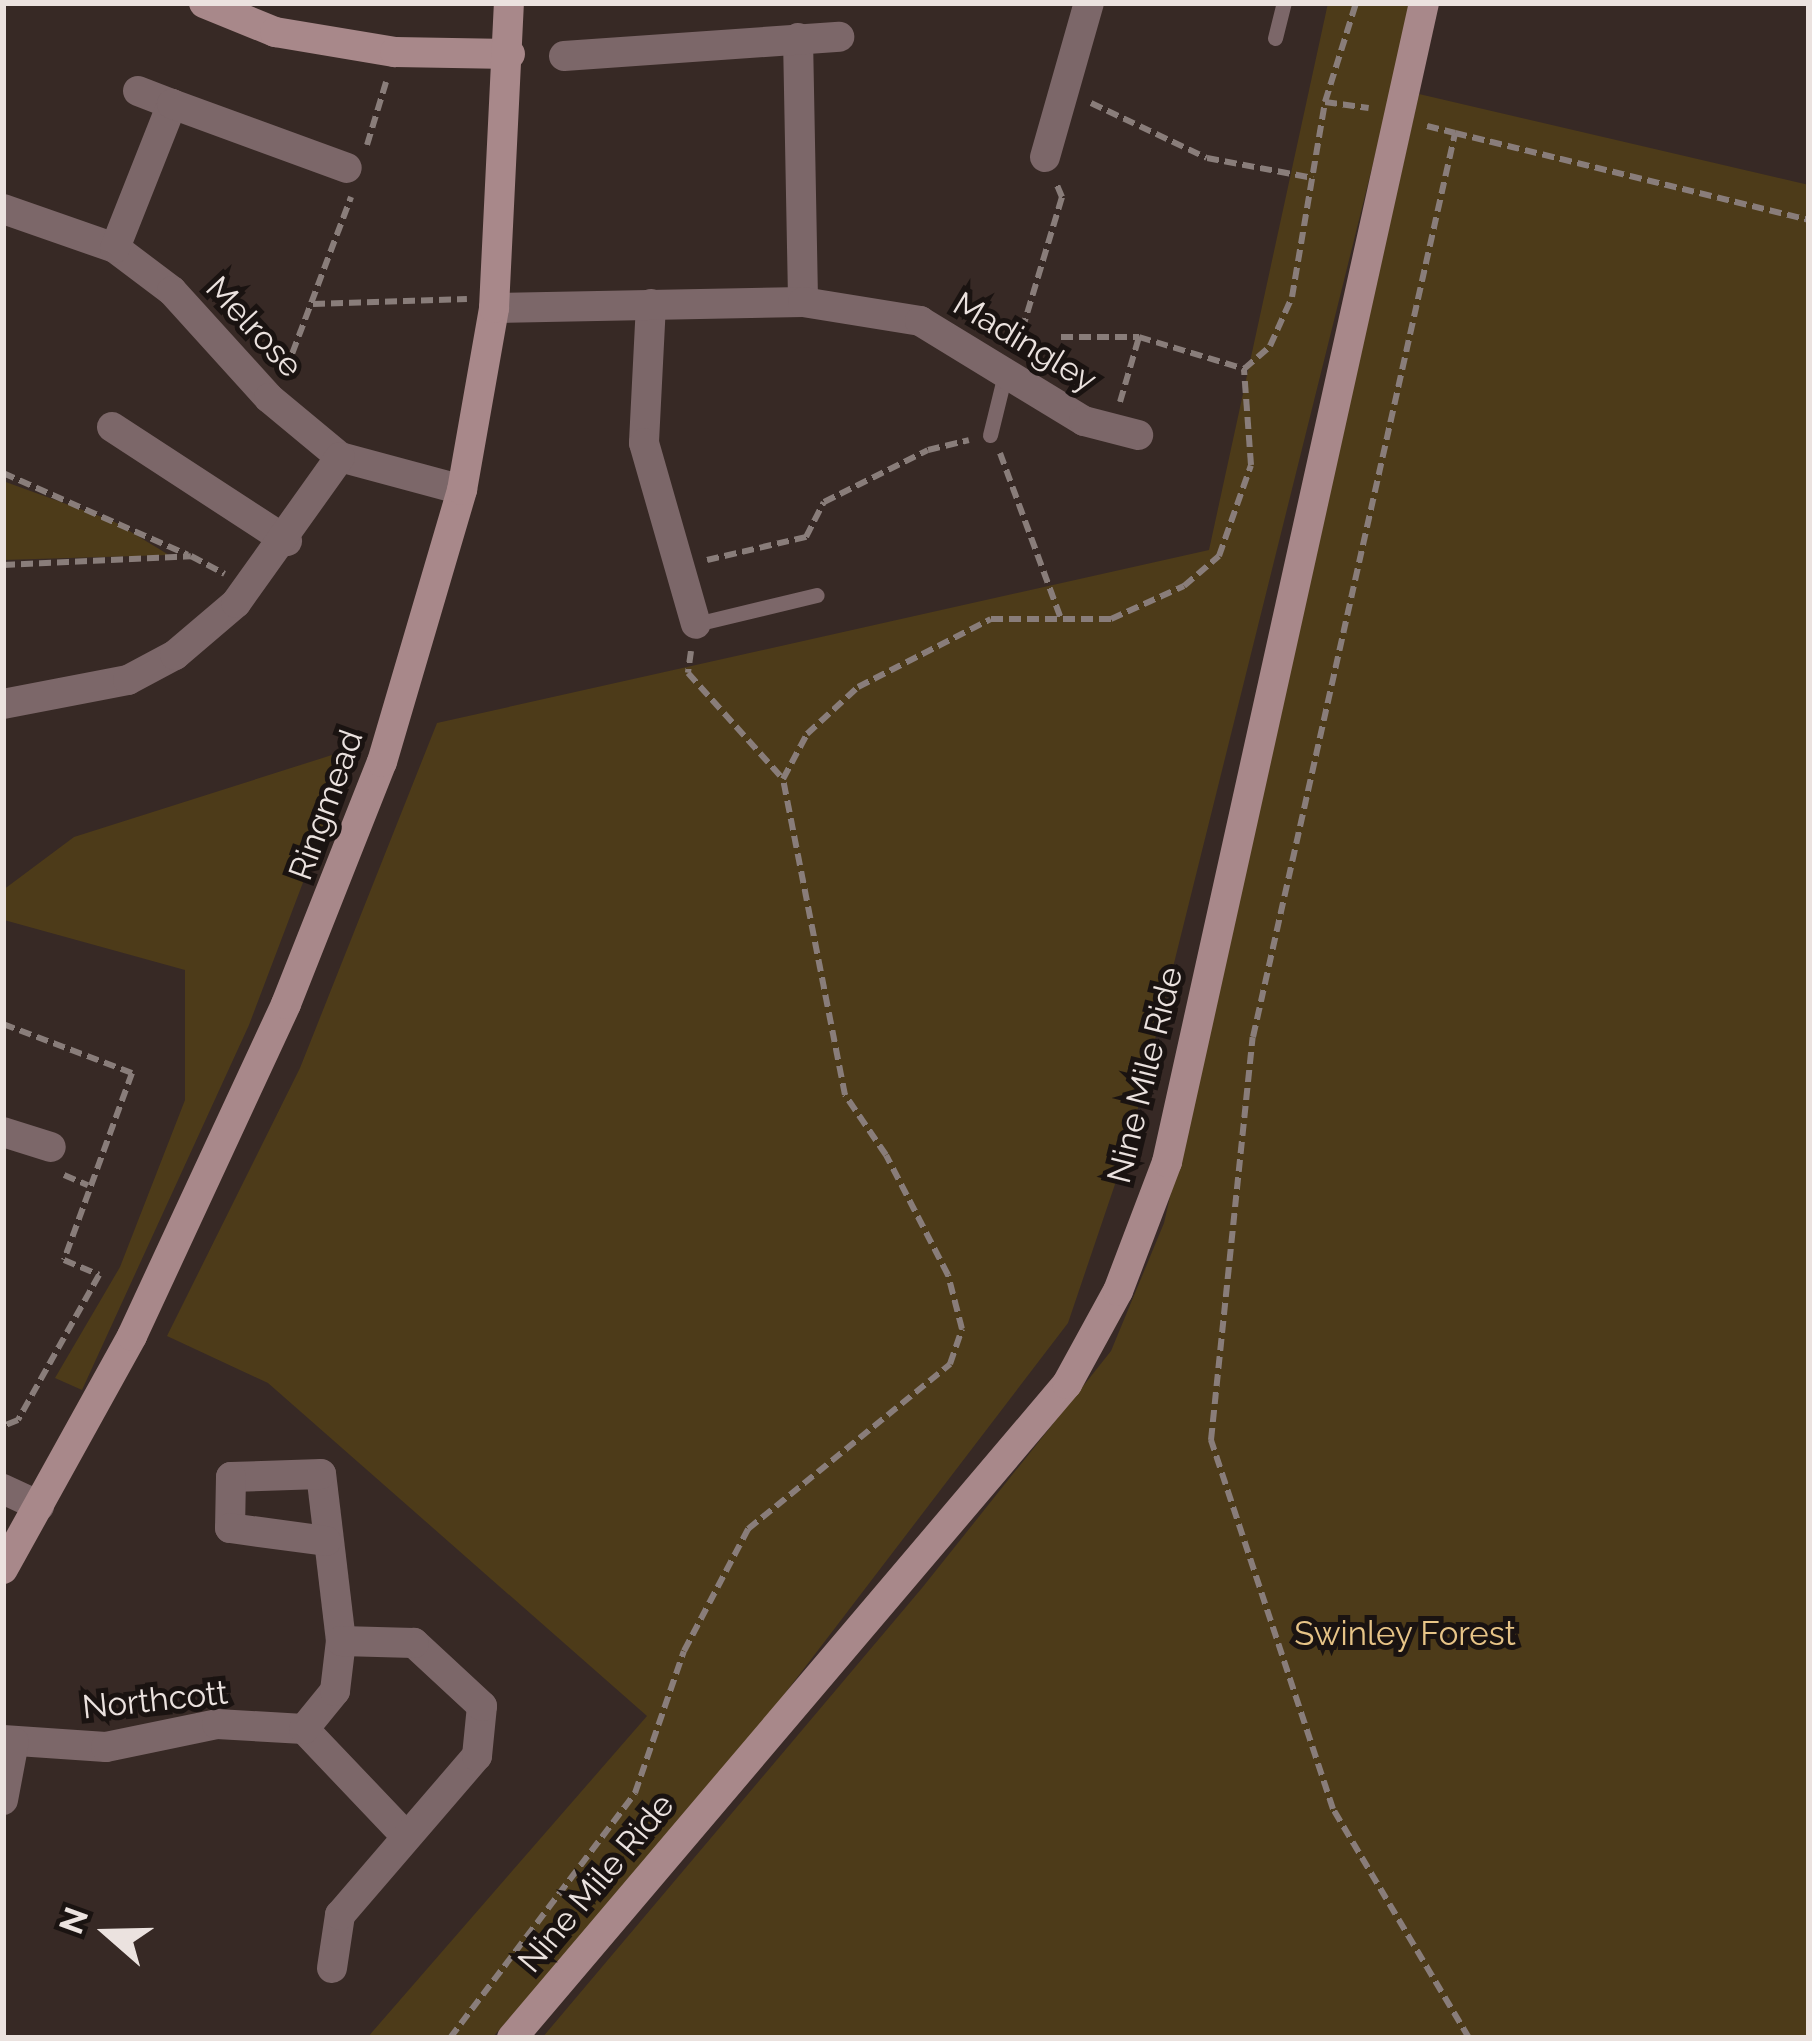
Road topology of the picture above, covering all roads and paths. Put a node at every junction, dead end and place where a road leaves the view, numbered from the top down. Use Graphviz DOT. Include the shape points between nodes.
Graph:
graph roads {
  1 [pos="204,3"];
  2 [pos="509,3"];
  3 [pos="1089,3"];
  4 [pos="1284,3"];
  5 [pos="1356,3"];
  6 [pos="1424,3"];
  7 [pos="839,37"];
  8 [pos="798,38"];
  9 [pos="1275,38"];
  10 [pos="395,52"];
  11 [pos="510,54"];
  12 [pos="564,56"];
  13 [pos="138,92"];
  14 [pos="1064,95"];
  15 [pos="172,104"];
  16 [pos="1045,157"];
  17 [pos="355,171"];
  18 [pos="1313,178"];
  19 [pos="3,209"];
  20 [pos="1809,220"];
  21 [pos="115,248"];
  22 [pos="803,302"];
  23 [pos="494,303"];
  24 [pos="314,304"];
  25 [pos="651,304"];
  26 [pos="1061,337"];
  27 [pos="1139,337"];
  28 [pos="1244,369"];
  29 [pos="1006,370"];
  30 [pos="274,401"];
  31 [pos="112,427"];
  32 [pos="1125,432"];
  33 [pos="990,435"];
  34 [pos="340,457"];
  35 [pos="3,473"];
  36 [pos="462,490"];
  37 [pos="260,520"];
  38 [pos="287,541"];
  39 [pos="191,556"];
  40 [pos="3,566"];
  41 [pos="679,567"];
  42 [pos="818,595"];
  43 [pos="1061,619"];
  44 [pos="696,624"];
  45 [pos="3,704"];
  46 [pos="783,778"];
  47 [pos="3,1024"];
  48 [pos="3,1132"];
  49 [pos="51,1147"];
  50 [pos="3,1426"];
  51 [pos="3,1489"];
  52 [pos="39,1506"];
  53 [pos="326,1541"];
  54 [pos="3,1569"];
  55 [pos="341,1641"];
  56 [pos="304,1730"];
  57 [pos="9,1741"];
  58 [pos="3,1800"];
  59 [pos="403,1833"];
  60 [pos="332,1968"];
  61 [pos="450,2038"];
  62 [pos="512,2038"];
  63 [pos="1469,2038"];
  1 -- 10 [label="main road" via="274,32"];
  2 -- 11 [label="main road, Ringmead"];
  3 -- 14 [label="street"];
  4 -- 9 [label="lane"];
  5 -- 18 [label="path" via="1324,102"];
  6 -- 62 [label="main road, Nine Mile Ride" via="1167,1162 1118,1291 1067,1384"];
  7 -- 8 [label="street"];
  8 -- 12 [label="street"];
  8 -- 22 [label="street"];
  10 -- 11 [label="main road"];
  10 -- 17 [label="path"];
  11 -- 23 [label="main road, Ringmead"];
  13 -- 15 [label="street"];
  14 -- 16 [label="street"];
  14 -- 18 [label="path" via="1207,158"];
  15 -- 17 [label="street"];
  15 -- 21 [label="street"];
  16 -- 29 [label="path" via="1063,197"];
  17 -- 24 [label="path"];
  18 -- 28 [label="path" via="1292,297 1270,346"];
  19 -- 21 [label="street, Melrose"];
  20 -- 63 [label="path" via="1455,133 1253,1037 1211,1441 1333,1809"];
  21 -- 30 [label="street, Melrose" via="172,291"];
  22 -- 25 [label="street, Madingley"];
  22 -- 29 [label="street, Madingley" via="920,321"];
  23 -- 24 [label="path"];
  23 -- 25 [label="street, Madingley"];
  23 -- 36 [label="main road, Ringmead"];
  24 -- 30 [label="path"];
  25 -- 41 [label="street" via="644,443"];
  26 -- 27 [label="path"];
  27 -- 28 [label="path"];
  27 -- 32 [label="path"];
  28 -- 43 [label="path" via="1251,465 1219,556 1184,586 1111,619"];
  29 -- 32 [label="street, Madingley" via="1084,421"];
  29 -- 33 [label="lane"];
  30 -- 34 [label="street, Melrose"];
  31 -- 37 [label="street"];
  33 -- 41 [label="path" via="928,450 824,502 806,537"];
  33 -- 43 [label="path"];
  34 -- 36 [label="street, Melrose"];
  34 -- 38 [label="street"];
  35 -- 39 [label="path"];
  36 -- 52 [label="main road, Ringmead" via="343,871 132,1336"];
  37 -- 38 [label="street"];
  37 -- 39 [label="path" via="225,574"];
  38 -- 45 [label="street" via="236,603 175,655 128,680"];
  39 -- 40 [label="path"];
  41 -- 44 [label="street"];
  42 -- 44 [label="lane"];
  43 -- 46 [label="path" via="991,619 858,687 807,734"];
  44 -- 46 [label="path" via="688,673"];
  46 -- 61 [label="path" via="845,1095 938,1255 962,1329 950,1364 748,1529 684,1651 635,1793"];
  47 -- 50 [label="path" via="132,1072 64,1260 99,1275 18,1420"];
  48 -- 49 [label="street"];
  51 -- 52 [label="street"];
  52 -- 54 [label="main road, Ringmead"];
  53 -- 55 [label="street"];
  55 -- 56 [label="street" via="335,1690"];
  55 -- 59 [label="street" via="414,1643 482,1706 477,1756"];
  56 -- 57 [label="street, Northcott" via="217,1724 106,1747"];
  56 -- 59 [label="street"];
  57 -- 58 [label="street, Northcott"];
  59 -- 60 [label="street" via="340,1916"];
}
